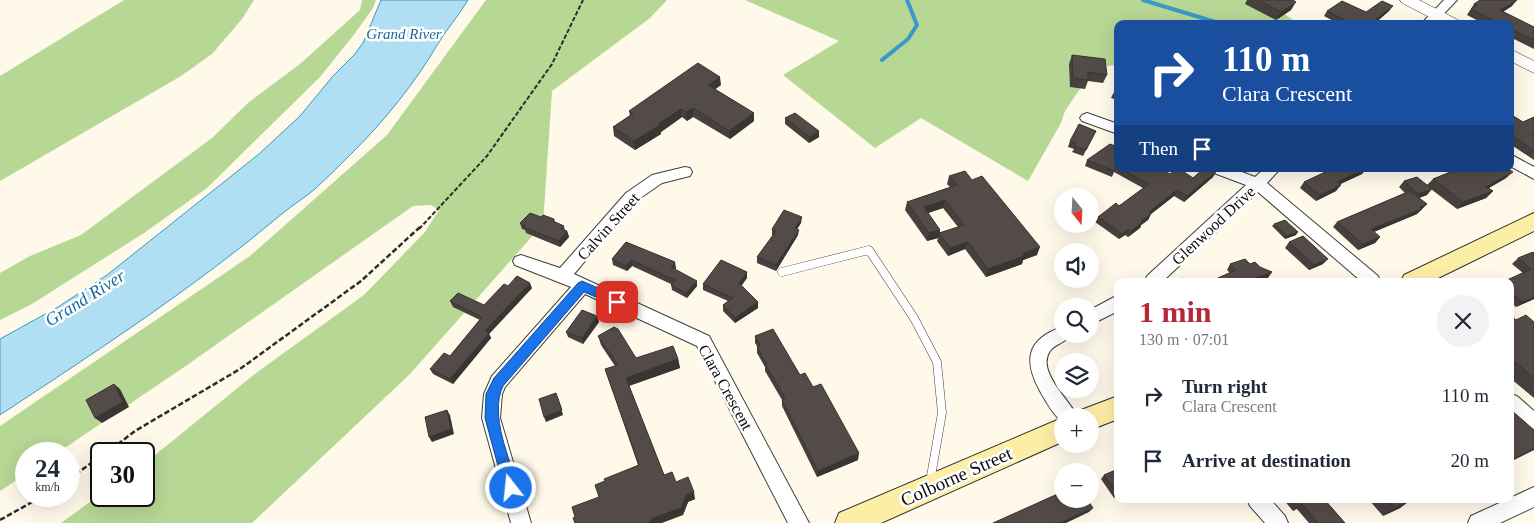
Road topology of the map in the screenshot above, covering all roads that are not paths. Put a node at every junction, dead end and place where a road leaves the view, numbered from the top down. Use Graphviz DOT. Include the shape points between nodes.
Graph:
graph roads {
  1 [pos="1407,0"];
  2 [pos="1451,0"];
  3 [pos="1432,19"];
  4 [pos="1514,56"];
  5 [pos="1534,68"];
  6 [pos="1087,118"];
  7 [pos="1114,128"];
  8 [pos="1514,162"];
  9 [pos="685,172"];
  10 [pos="1227,172"];
  11 [pos="1270,172"];
  12 [pos="1534,174"];
  13 [pos="1258,184"];
  14 [pos="1534,221"];
  15 [pos="521,261"];
  16 [pos="782,272"];
  17 [pos="563,276"];
  18 [pos="1156,278"];
  19 [pos="1368,278"];
  20 [pos="1418,278"];
  21 [pos="582,286"];
  22 [pos="1114,304"];
  23 [pos="1099,313"];
  24 [pos="1054,338"];
  25 [pos="1514,406"];
  26 [pos="1062,408"];
  27 [pos="1114,409"];
  28 [pos="1099,414"];
  29 [pos="1534,423"];
  30 [pos="1054,433"];
  31 [pos="929,488"];
  32 [pos="1534,497"];
  33 [pos="1260,503"];
  34 [pos="521,523"];
  35 [pos="799,523"];
  36 [pos="849,523"];
  37 [pos="1278,523"];
  38 [pos="1478,523"];
  1 -- 3 [label="street"];
  2 -- 3 [label="street"];
  4 -- 5 [label="street"];
  6 -- 7 [label="street"];
  8 -- 12 [label="street"];
  9 -- 17 [label="street, Calvin Street" via="657,179 631,197"];
  10 -- 13 [label="street"];
  11 -- 13 [label="street, Glenwood Drive"];
  13 -- 18 [label="street, Glenwood Drive"];
  13 -- 19 [label="street"];
  14 -- 20 [label="main road"];
  15 -- 17 [label="street, Clara Crescent"];
  16 -- 31 [label="lane" via="869,250 914,318 937,362 942,412"];
  17 -- 21 [label="street, Clara Crescent"];
  21 -- 34 [label="street" via="498,382 493,394 491,418"];
  21 -- 35 [label="street, Clara Crescent" via="703,341"];
  22 -- 23 [label="street"];
  24 -- 26 [label="street" via="1048,341 1038,358 1048,389"];
  25 -- 29 [label="street"];
  27 -- 28 [label="main road"];
  30 -- 31 [label="main road, Colborne Street"];
  31 -- 36 [label="main road, Colborne Street"];
  32 -- 38 [label="street"];
  33 -- 37 [label="street"];
}
